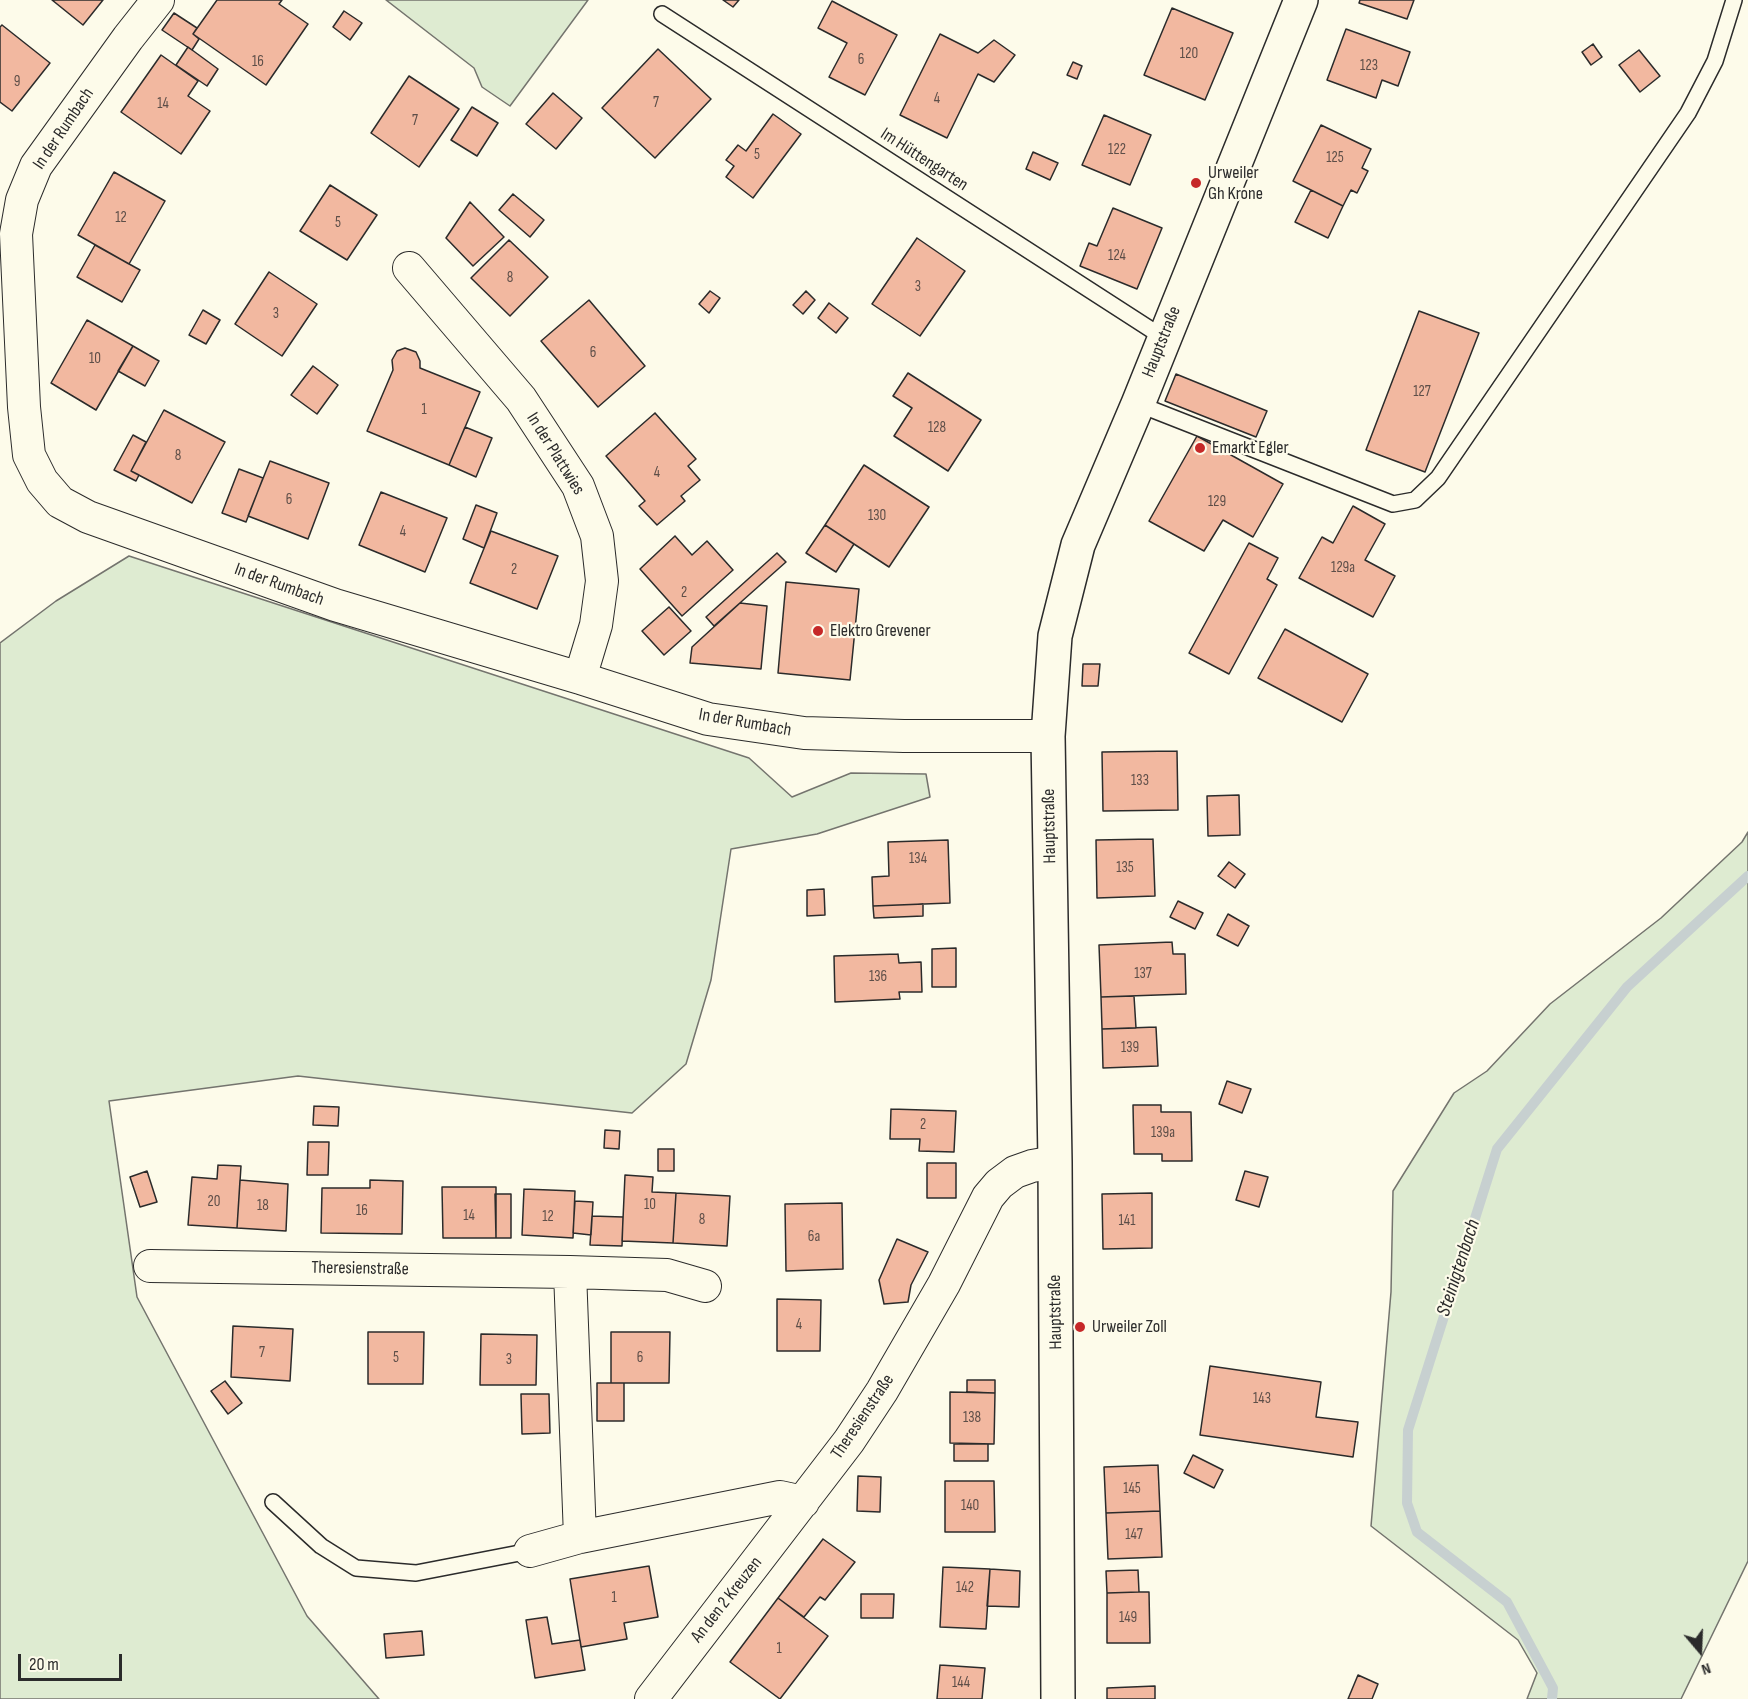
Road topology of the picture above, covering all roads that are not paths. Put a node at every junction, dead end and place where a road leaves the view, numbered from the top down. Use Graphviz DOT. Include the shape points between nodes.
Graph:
graph roads {
  1 [pos="158,0"];
  2 [pos="1301,0"];
  3 [pos="1734,0"];
  4 [pos="662,14"];
  5 [pos="409,268"];
  6 [pos="1164,338"];
  7 [pos="1138,404"];
  8 [pos="580,678"];
  9 [pos="1048,736"];
  10 [pos="1054,1162"];
  11 [pos="150,1266"];
  12 [pos="570,1272"];
  13 [pos="705,1286"];
  14 [pos="273,1502"];
  15 [pos="803,1502"];
  16 [pos="580,1537"];
  17 [pos="530,1551"];
  18 [pos="651,1699"];
  19 [pos="1058,1699"];
  1 -- 8 [label="street, In der Rumbach" via="36,166 22,200 16,234 24,407 29,455 42,481 60,502 88,517 335,605"];
  2 -- 6 [label="main road, Hauptstraße"];
  3 -- 7 [label="lane" via="1715,61 1688,113 1438,478 1415,500 1393,504"];
  4 -- 6 [label="lane, Im Hüttengarten"];
  5 -- 8 [label="street, In der Plattwies" via="521,399 578,486 597,536 602,580 596,625"];
  6 -- 7 [label="main road, Hauptstraße"];
  7 -- 9 [label="main road, Hauptstraße" via="1078,545 1055,636"];
  8 -- 9 [label="street, In der Rumbach" via="708,719 804,734"];
  9 -- 10 [label="main road, Hauptstraße"];
  10 -- 15 [label="street, Theresienstraße" via="1015,1172 988,1197 882,1392"];
  10 -- 19 [label="main road, Hauptstraße"];
  11 -- 12 [label="street, Theresienstraße"];
  12 -- 13 [label="street, Theresienstraße" via="667,1275"];
  12 -- 16 [label="street"];
  14 -- 17 [label="lane" via="321,1546 356,1568 416,1573"];
  15 -- 16 [label="street" via="780,1497"];
  15 -- 18 [label="street, An den 2 Kreuzen"];
  16 -- 17 [label="street"];
}
